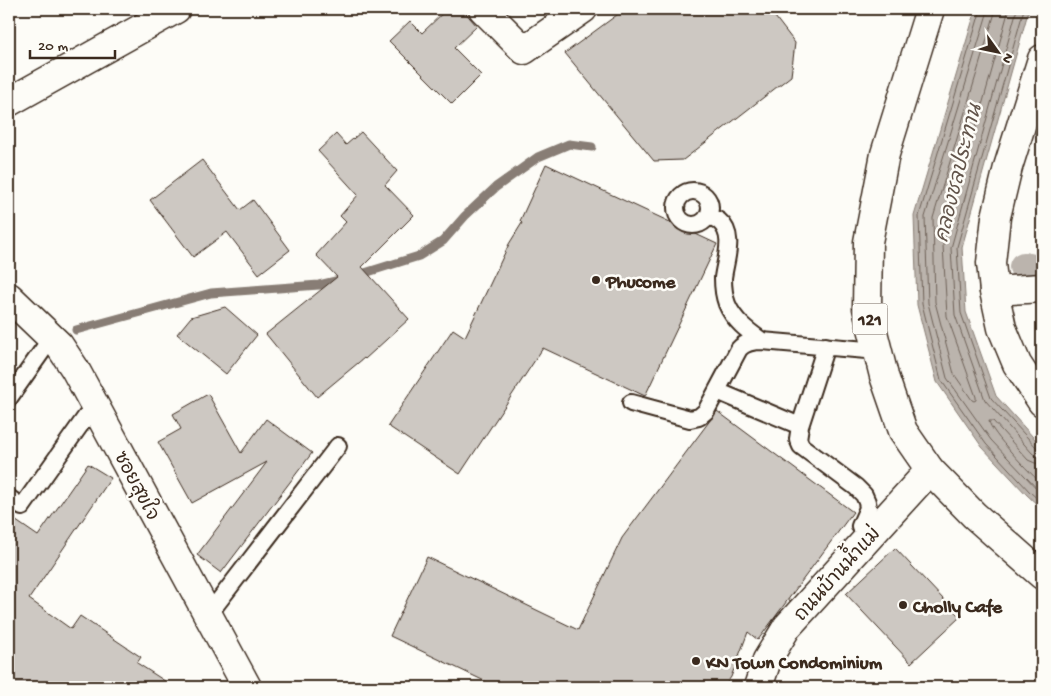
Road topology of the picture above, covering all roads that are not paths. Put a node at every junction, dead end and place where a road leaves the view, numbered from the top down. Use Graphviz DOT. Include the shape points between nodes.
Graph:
graph roads {
  1 [pos="176,9"];
  2 [pos="483,9"];
  3 [pos="583,9"];
  4 [pos="930,9"];
  5 [pos="1042,59"];
  6 [pos="9,102"];
  7 [pos="709,216"];
  8 [pos="1042,288"];
  9 [pos="994,291"];
  10 [pos="9,297"];
  11 [pos="52,337"];
  12 [pos="762,341"];
  13 [pos="826,346"];
  14 [pos="878,351"];
  15 [pos="717,392"];
  16 [pos="9,398"];
  17 [pos="1042,402"];
  18 [pos="631,403"];
  19 [pos="94,404"];
  20 [pos="800,426"];
  21 [pos="338,446"];
  22 [pos="930,470"];
  23 [pos="9,498"];
  24 [pos="870,536"];
  25 [pos="1042,575"];
  26 [pos="208,615"];
  27 [pos="247,687"];
  28 [pos="758,687"];
  1 -- 6 [label="street"];
  2 -- 3 [label="street" via="524,50"];
  4 -- 14 [label="street, 121" via="885,154 868,242 867,308"];
  5 -- 9 [label="street" via="996,217 991,263"];
  7 -- 12 [label="lane" via="721,223 728,238 723,285 728,305 744,328"];
  8 -- 9 [label="street"];
  9 -- 17 [label="street" via="1002,328 1017,364"];
  10 -- 11 [label="street, ซอยสุขใจ"];
  11 -- 16 [label="lane"];
  11 -- 19 [label="street, ซอยสุขใจ"];
  12 -- 13 [label="lane"];
  12 -- 15 [label="lane" via="742,346"];
  13 -- 14 [label="lane"];
  13 -- 20 [label="lane"];
  14 -- 22 [label="street, 121" via="903,431"];
  15 -- 18 [label="lane" via="706,411 690,419"];
  15 -- 20 [label="lane"];
  19 -- 23 [label="lane" via="22,507"];
  19 -- 26 [label="street, ซอยสุขใจ"];
  20 -- 24 [label="lane" via="798,439 801,446 864,495 868,508 860,526"];
  21 -- 26 [label="lane"];
  22 -- 24 [label="street, ถนนบ้านน้ำแม่"];
  22 -- 25 [label="street, 121" via="974,516"];
  24 -- 28 [label="street, ถนนบ้านน้ำแม่" via="787,627 767,660"];
  26 -- 27 [label="street, ซอยสุขใจ"];
}
